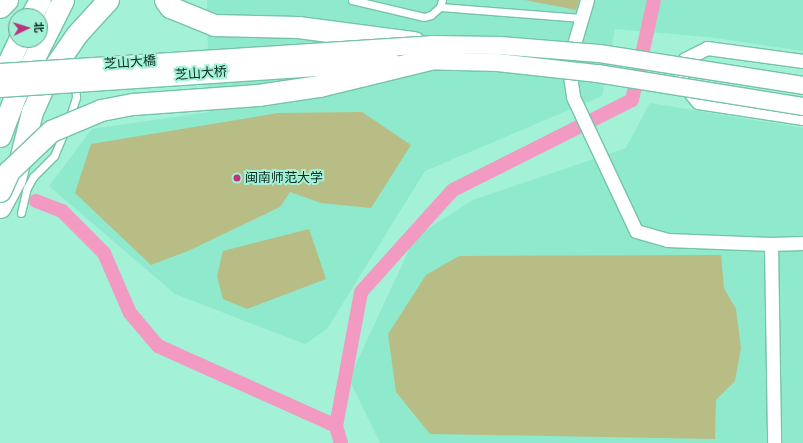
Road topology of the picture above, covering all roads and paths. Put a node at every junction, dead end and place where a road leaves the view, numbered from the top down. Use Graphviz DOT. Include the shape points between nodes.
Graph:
graph roads {
  1 [pos="7,0"];
  2 [pos="63,0"];
  3 [pos="108,0"];
  4 [pos="165,0"];
  5 [pos="352,0"];
  6 [pos="587,0"];
  7 [pos="441,4"];
  8 [pos="0,7"];
  9 [pos="582,18"];
  10 [pos="8,40"];
  11 [pos="16,48"];
  12 [pos="72,52"];
  13 [pos="430,52"];
  14 [pos="0,57"];
  15 [pos="803,61"];
  16 [pos="259,62"];
  17 [pos="0,72"];
  18 [pos="0,80"];
  19 [pos="803,85"];
  20 [pos="0,88"];
  21 [pos="803,106"];
  22 [pos="803,118"];
  23 [pos="0,136"];
  24 [pos="0,191"];
  25 [pos="0,207"];
  26 [pos="21,213"];
  27 [pos="803,243"];
  28 [pos="771,244"];
  29 [pos="774,443"];
  1 -- 8 [label="main road"];
  2 -- 23 [label="main road" via="15,96"];
  3 -- 12 [label="main road"];
  4 -- 13 [label="main road, bridge" via="170,7 214,25 298,27"];
  5 -- 7 [label="lane" via="424,17 431,15"];
  6 -- 9 [label="street"];
  7 -- 9 [label="lane"];
  9 -- 28 [label="street" via="568,64 573,97 636,231 667,240"];
  10 -- 14 [label="main road"];
  11 -- 18 [label="main road"];
  12 -- 25 [label="main road" via="48,76 32,112 15,179"];
  12 -- 26 [label="lane" via="76,97 61,142 54,156 33,177 27,188"];
  13 -- 16 [label="street, bridge"];
  13 -- 19 [label="street, bridge" via="499,45 599,53"];
  13 -- 21 [label="street, bridge" via="597,73"];
  13 -- 24 [label="main road, bridge" via="319,86 258,95 133,104 101,110 51,131 9,171"];
  15 -- 22 [label="street" via="707,48 685,59 680,80 698,102"];
  16 -- 17 [label="street, 芝山大橋, bridge"];
  16 -- 20 [label="street, 芝山大桥, bridge"];
  27 -- 28 [label="street"];
  28 -- 29 [label="street"];
}
